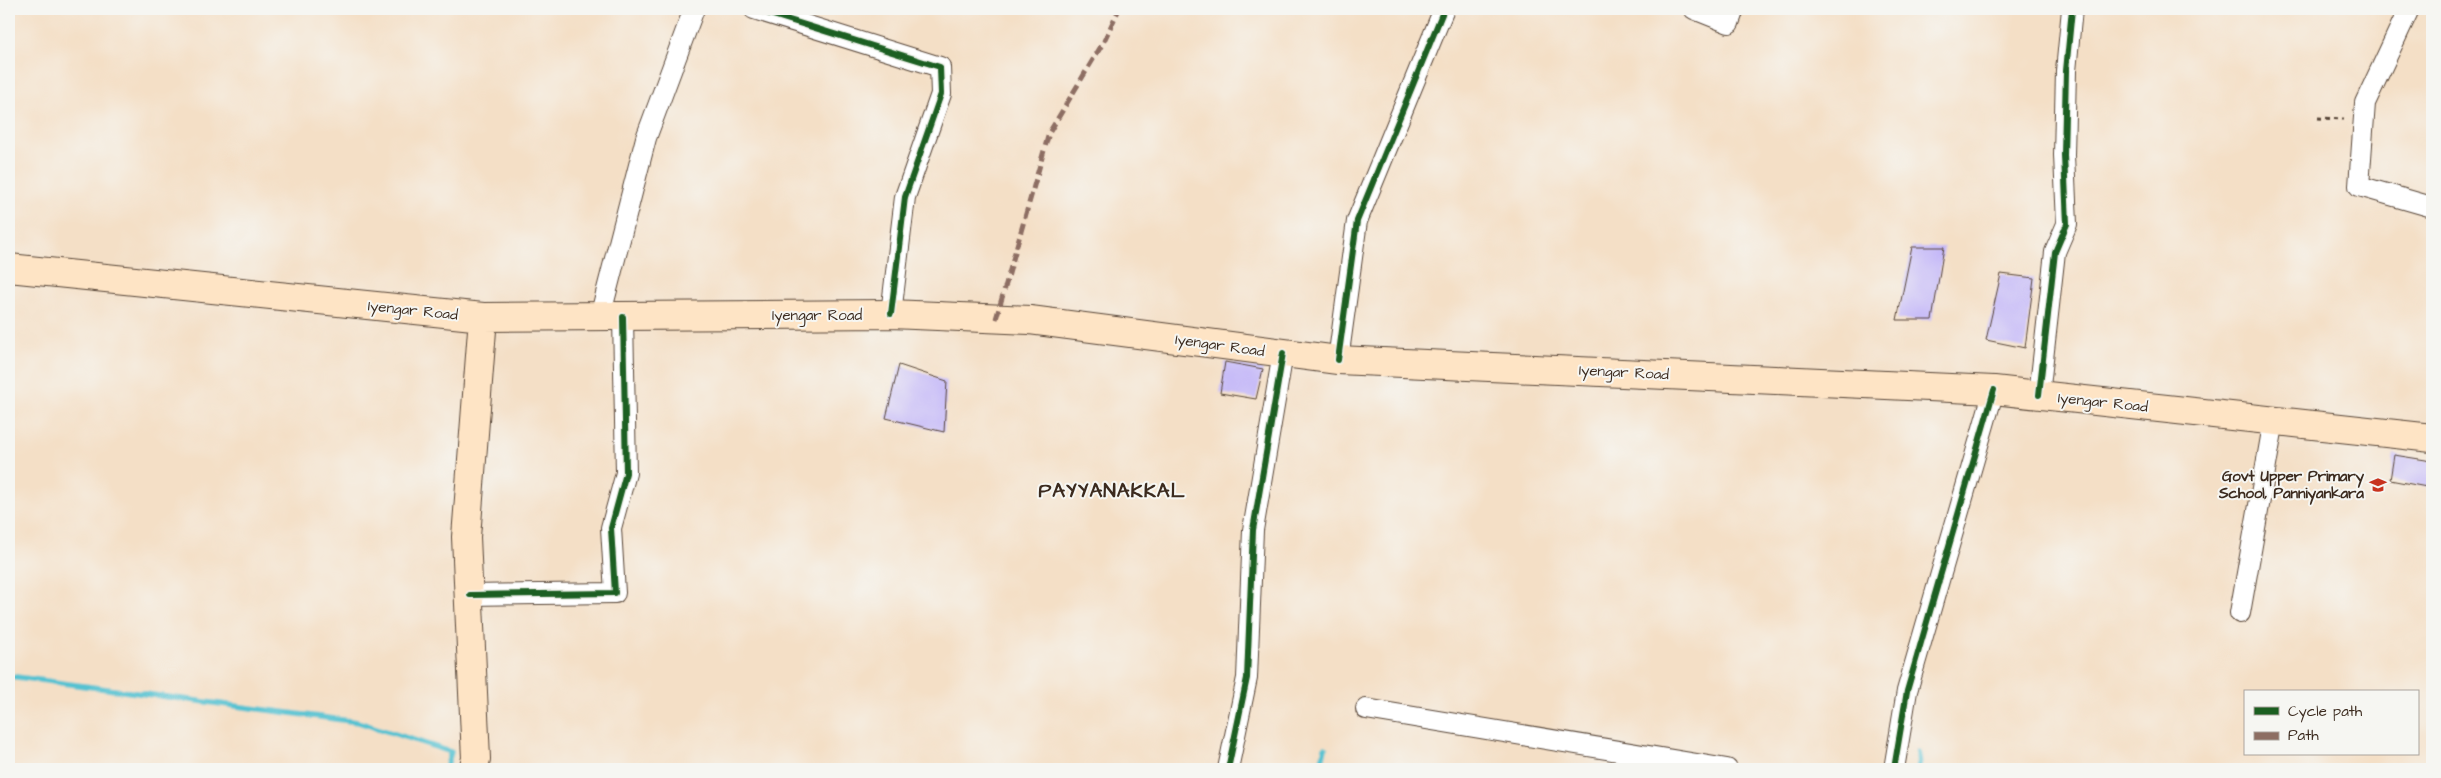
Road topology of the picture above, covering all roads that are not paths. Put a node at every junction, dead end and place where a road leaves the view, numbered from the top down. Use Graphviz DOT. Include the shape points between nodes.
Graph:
graph roads {
  1 [pos="694,9"];
  2 [pos="754,9"];
  3 [pos="1444,9"];
  4 [pos="1694,9"];
  5 [pos="1734,9"];
  6 [pos="2072,9"];
  7 [pos="2409,9"];
  8 [pos="2432,207"];
  9 [pos="9,268"];
  10 [pos="892,314"];
  11 [pos="483,317"];
  12 [pos="612,317"];
  13 [pos="1283,353"];
  14 [pos="1338,360"];
  15 [pos="1994,390"];
  16 [pos="2040,395"];
  17 [pos="2274,420"];
  18 [pos="2432,438"];
  19 [pos="470,595"];
  20 [pos="2240,613"];
  21 [pos="1366,709"];
  22 [pos="473,769"];
  23 [pos="1228,769"];
  24 [pos="1727,769"];
  25 [pos="1894,769"];
  1 -- 12 [label="street" via="646,138"];
  2 -- 10 [label="street" via="940,67 941,94 905,197"];
  3 -- 14 [label="street" via="1357,221"];
  4 -- 5 [label="street" via="1729,23"];
  6 -- 16 [label="street" via="2065,109 2067,224 2055,252"];
  7 -- 8 [label="street" via="2365,103 2359,186"];
  9 -- 11 [label="main road, Iyengar Road"];
  10 -- 12 [label="main road, Iyengar Road"];
  10 -- 13 [label="main road, Iyengar Road" via="1030,320"];
  11 -- 12 [label="main road, Iyengar Road"];
  11 -- 19 [label="main road" via="466,537"];
  12 -- 19 [label="street" via="626,473 611,528 615,593"];
  13 -- 14 [label="main road, Iyengar Road"];
  13 -- 23 [label="street" via="1253,530 1247,678"];
  14 -- 15 [label="main road, Iyengar Road"];
  15 -- 16 [label="main road, Iyengar Road"];
  15 -- 25 [label="street" via="1907,691"];
  16 -- 17 [label="main road, Iyengar Road"];
  17 -- 18 [label="main road, Iyengar Road"];
  17 -- 20 [label="street"];
  19 -- 22 [label="main road" via="476,760"];
  21 -- 24 [label="street"];
}
